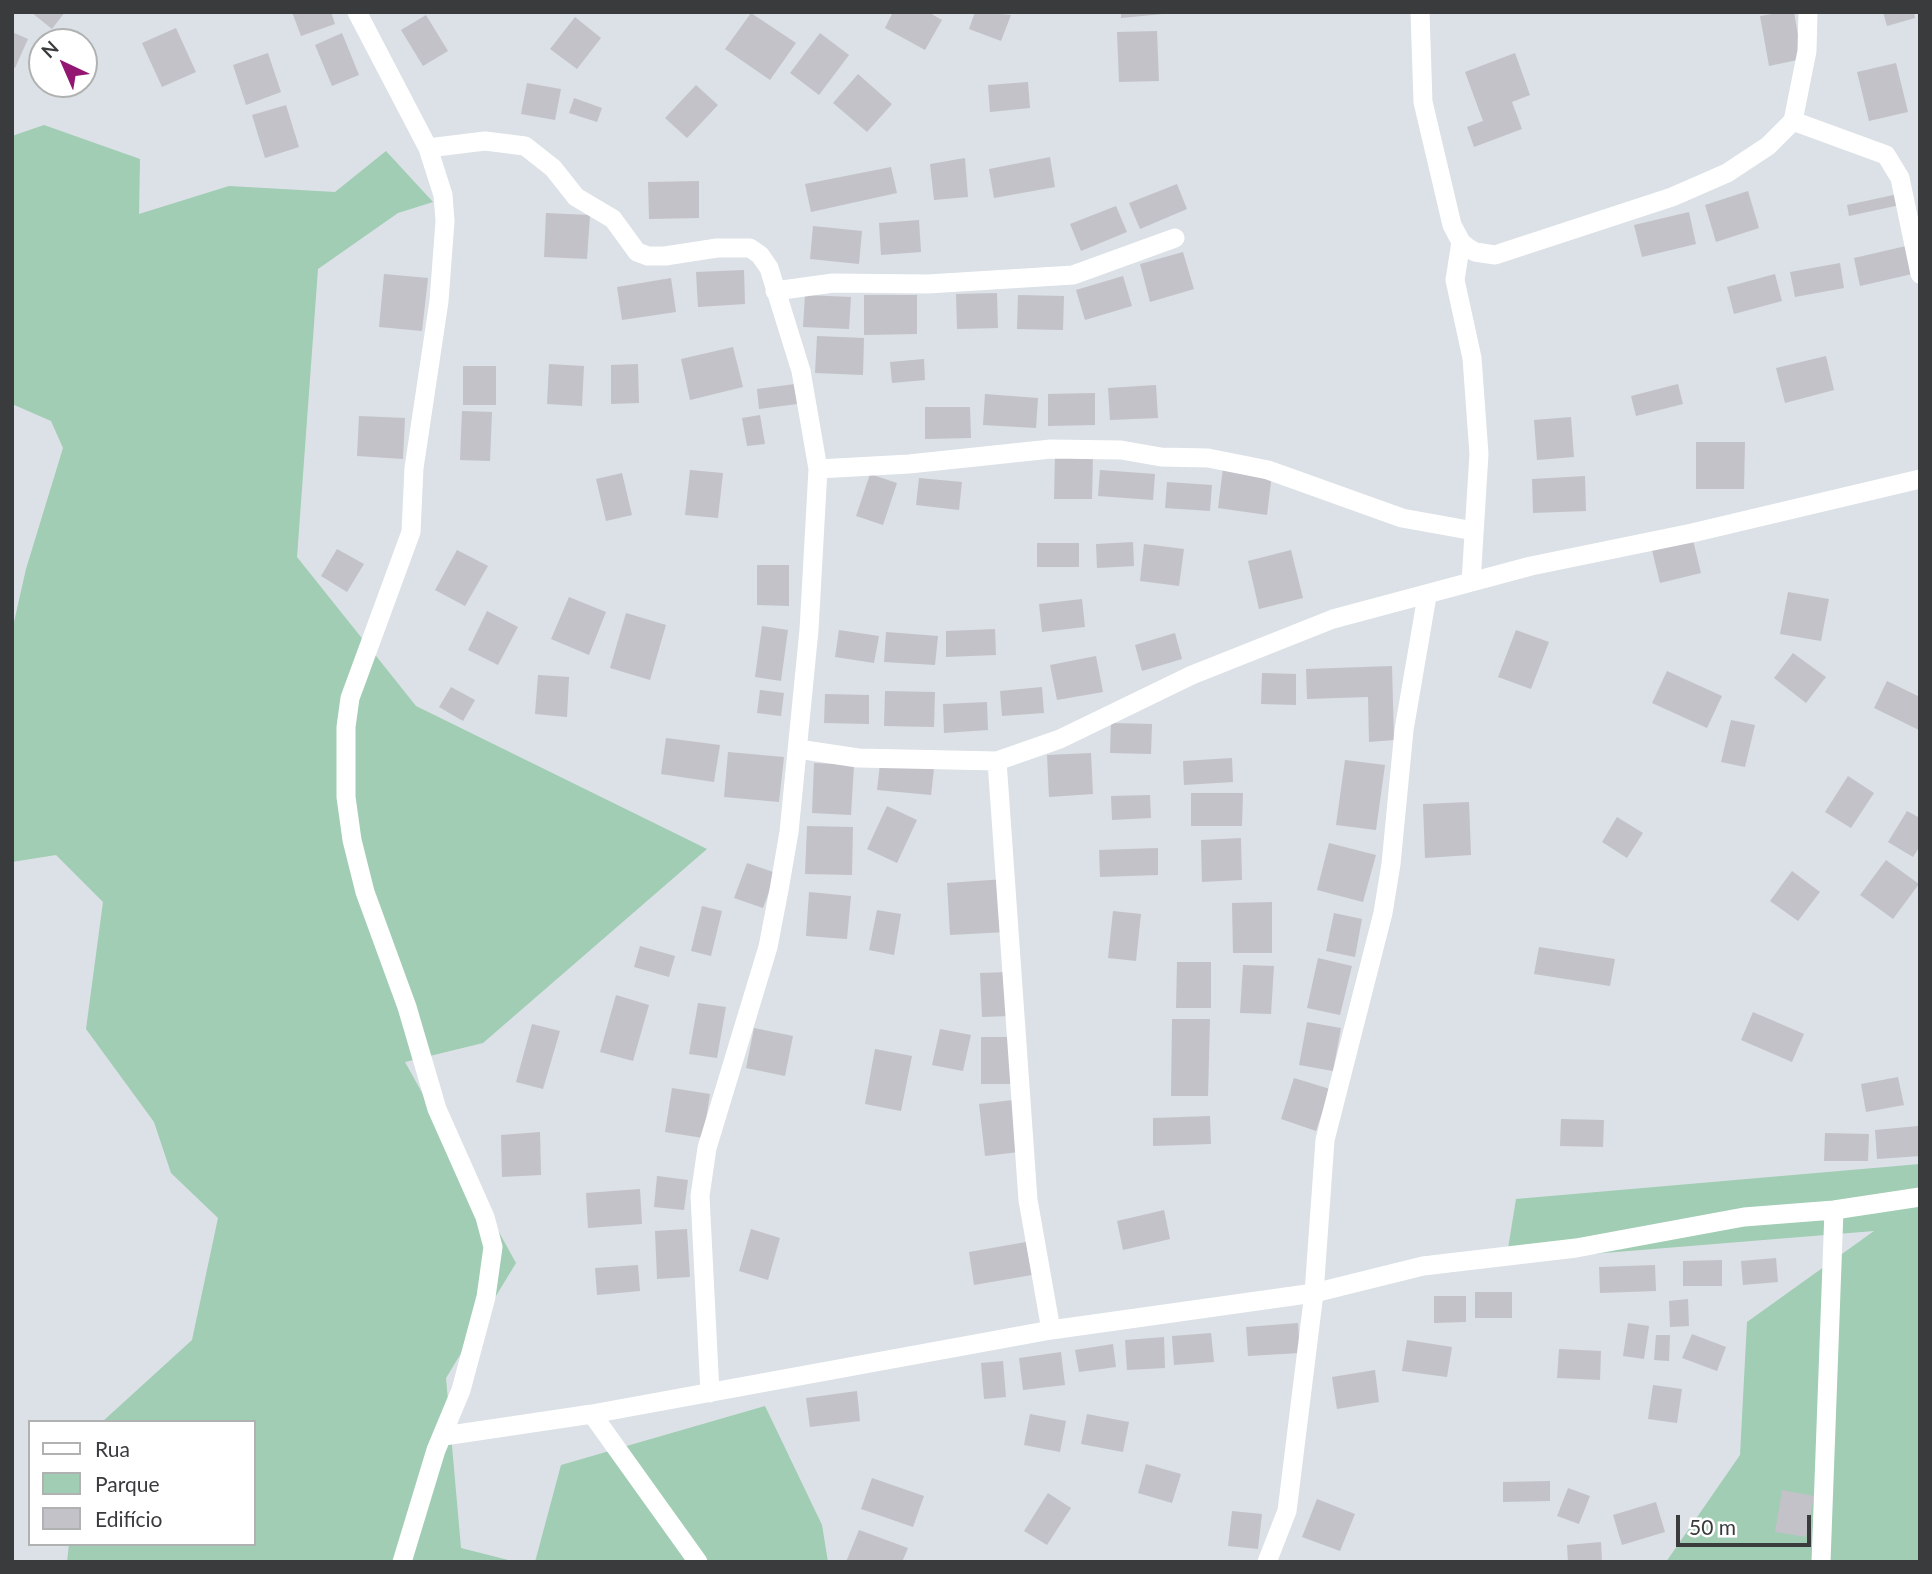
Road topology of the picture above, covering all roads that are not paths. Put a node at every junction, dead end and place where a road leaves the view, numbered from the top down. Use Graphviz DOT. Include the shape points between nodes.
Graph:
graph roads {
  1 [pos="357,12"];
  2 [pos="1420,12"];
  3 [pos="1808,12"];
  4 [pos="1793,121"];
  5 [pos="428,148"];
  6 [pos="1175,238"];
  7 [pos="1461,242"];
  8 [pos="1920,274"];
  9 [pos="775,291"];
  10 [pos="818,469"];
  11 [pos="1920,479"];
  12 [pos="1474,531"];
  13 [pos="1471,582"];
  14 [pos="1427,596"];
  15 [pos="798,749"];
  16 [pos="997,761"];
  17 [pos="1920,1197"];
  18 [pos="1834,1210"];
  19 [pos="1314,1293"];
  20 [pos="1051,1330"];
  21 [pos="710,1393"];
  22 [pos="592,1414"];
  23 [pos="444,1437"];
  24 [pos="402,1562"];
  25 [pos="698,1562"];
  26 [pos="1267,1562"];
  27 [pos="1821,1562"];
  1 -- 5 [label="street"];
  2 -- 7 [label="street" via="1423,102 1452,225"];
  3 -- 4 [label="street" via="1807,51"];
  4 -- 7 [label="street" via="1749,160 1672,198 1495,255 1475,252"];
  4 -- 8 [label="street" via="1886,155 1900,178"];
  5 -- 9 [label="street" via="485,141 525,146 553,168 576,197 613,219 637,252 665,256 750,248 765,262"];
  5 -- 23 [label="street" via="443,195 445,221 439,301 414,468 411,533 350,698 346,783 352,840 366,892 437,1109 485,1217 493,1247 486,1297"];
  6 -- 9 [label="street" via="1073,275 928,284 833,283"];
  7 -- 12 [label="street" via="1455,280 1472,358 1477,408"];
  9 -- 10 [label="street" via="801,371"];
  10 -- 12 [label="street" via="1051,449 1208,458 1268,470 1402,518"];
  10 -- 15 [label="street"];
  11 -- 13 [label="street"];
  12 -- 13 [label="street"];
  13 -- 14 [label="street"];
  14 -- 16 [label="street" via="1333,619 1192,676 1060,739"];
  14 -- 19 [label="street" via="1404,730 1383,913 1325,1140"];
  15 -- 16 [label="street" via="858,758"];
  15 -- 21 [label="street" via="789,832 768,947 707,1148 700,1196"];
  16 -- 20 [label="street" via="1028,1200"];
  17 -- 18 [label="street"];
  18 -- 19 [label="street" via="1744,1216 1576,1248 1423,1266"];
  18 -- 27 [label="street"];
  19 -- 20 [label="street"];
  19 -- 26 [label="street" via="1287,1511"];
  20 -- 21 [label="street"];
  21 -- 22 [label="street"];
  22 -- 23 [label="street"];
  22 -- 25 [label="street"];
  23 -- 24 [label="street"];
}
